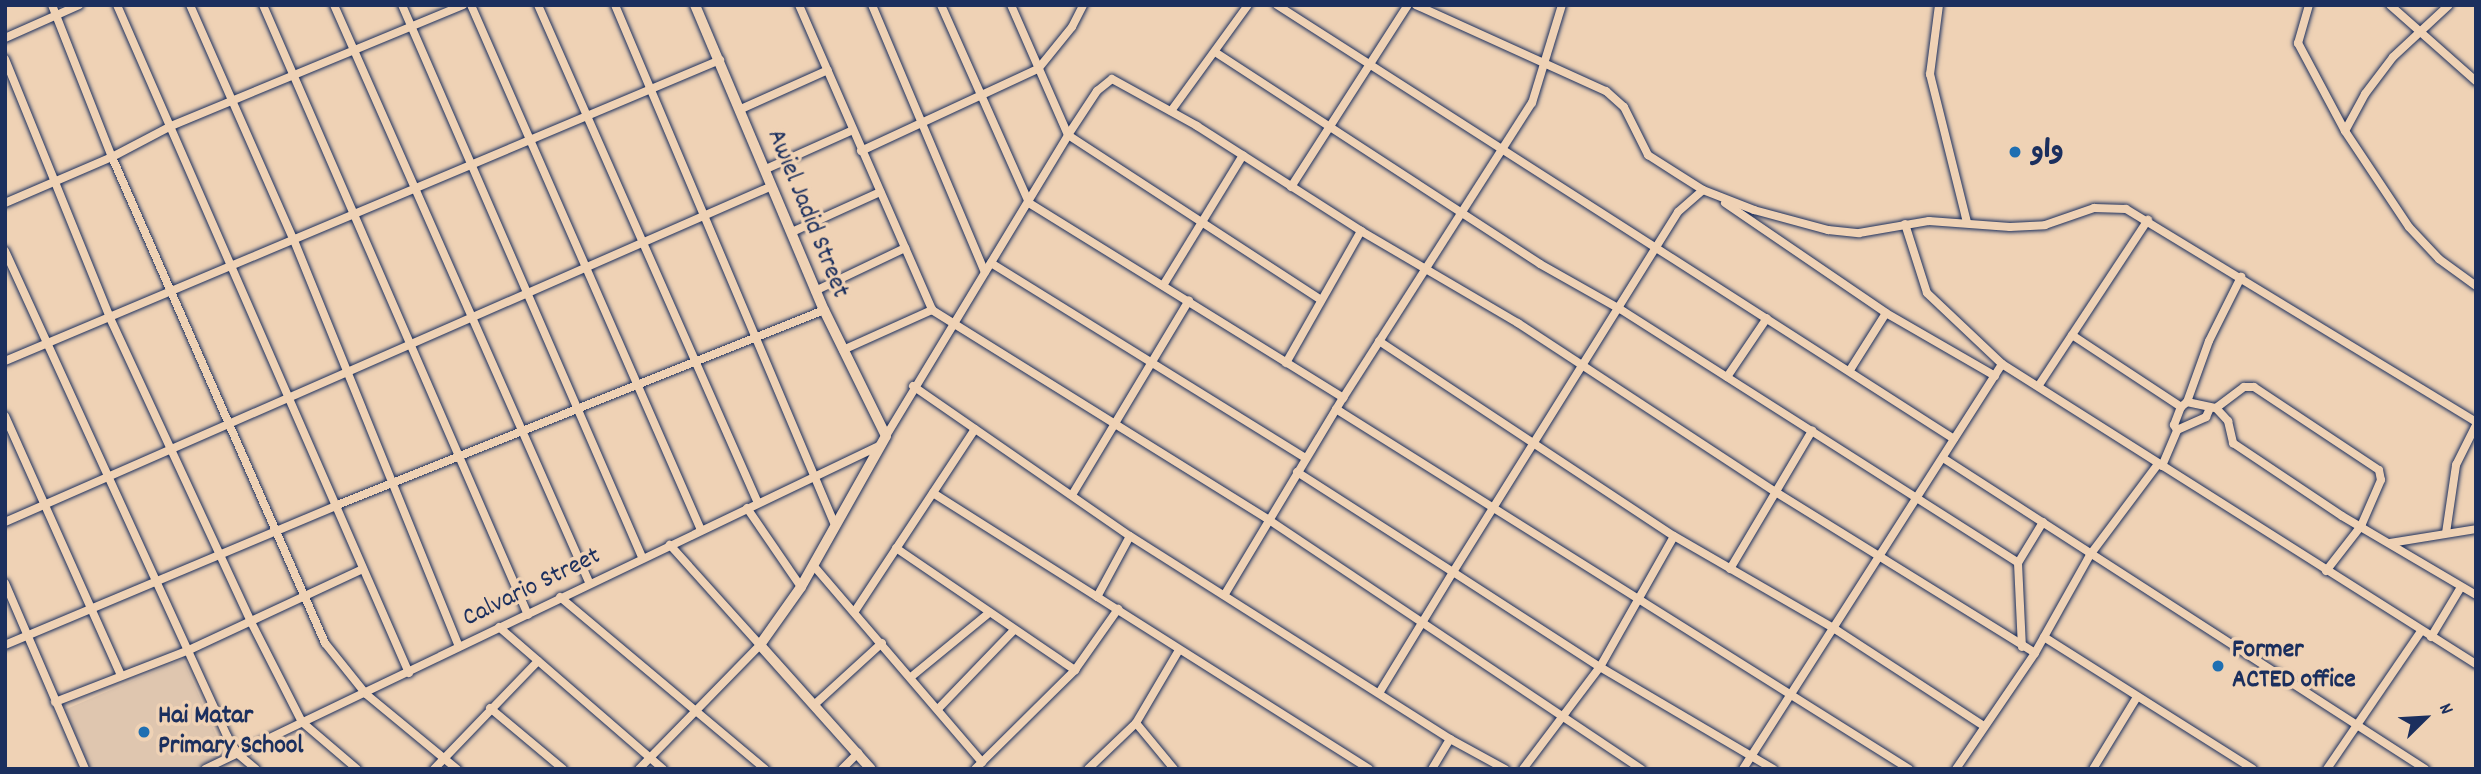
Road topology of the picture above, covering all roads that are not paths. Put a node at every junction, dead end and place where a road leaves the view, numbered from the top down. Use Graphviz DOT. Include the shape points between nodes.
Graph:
graph roads {
  1 [pos="52,5"];
  2 [pos="79,5"];
  3 [pos="117,5"];
  4 [pos="190,5"];
  5 [pos="263,5"];
  6 [pos="334,5"];
  7 [pos="402,5"];
  8 [pos="463,5"];
  9 [pos="471,5"];
  10 [pos="538,5"];
  11 [pos="615,5"];
  12 [pos="695,5"];
  13 [pos="799,5"];
  14 [pos="872,5"];
  15 [pos="941,5"];
  16 [pos="1011,5"];
  17 [pos="1083,5"];
  18 [pos="1248,5"];
  19 [pos="1277,5"];
  20 [pos="1408,5"];
  21 [pos="1416,5"];
  22 [pos="1562,5"];
  23 [pos="1939,5"];
  24 [pos="2309,5"];
  25 [pos="2390,5"];
  26 [pos="2449,5"];
  27 [pos="57,15"];
  28 [pos="412,26"];
  29 [pos="2421,35"];
  30 [pos="5,38"];
  31 [pos="355,49"];
  32 [pos="1214,52"];
  33 [pos="5,59"];
  34 [pos="720,60"];
  35 [pos="1370,65"];
  36 [pos="1543,65"];
  37 [pos="1038,69"];
  38 [pos="828,70"];
  39 [pos="294,76"];
  40 [pos="2475,80"];
  41 [pos="652,88"];
  42 [pos="979,96"];
  43 [pos="232,101"];
  44 [pos="741,109"];
  45 [pos="1171,111"];
  46 [pos="590,116"];
  47 [pos="923,122"];
  48 [pos="171,126"];
  49 [pos="1331,126"];
  50 [pos="853,130"];
  51 [pos="2345,131"];
  52 [pos="1068,135"];
  53 [pos="530,142"];
  54 [pos="862,151"];
  55 [pos="1503,152"];
  56 [pos="1243,155"];
  57 [pos="113,157"];
  58 [pos="469,167"];
  59 [pos="766,169"];
  60 [pos="53,183"];
  61 [pos="772,186"];
  62 [pos="1291,187"];
  63 [pos="413,188"];
  64 [pos="1703,190"];
  65 [pos="880,192"];
  66 [pos="1714,196"];
  67 [pos="5,203"];
  68 [pos="1029,203"];
  69 [pos="1462,213"];
  70 [pos="353,214"];
  71 [pos="705,214"];
  72 [pos="2148,220"];
  73 [pos="1200,221"];
  74 [pos="1967,222"];
  75 [pos="1905,224"];
  76 [pos="1361,231"];
  77 [pos="792,232"];
  78 [pos="293,238"];
  79 [pos="643,240"];
  80 [pos="1659,247"];
  81 [pos="905,248"];
  82 [pos="5,251"];
  83 [pos="992,263"];
  84 [pos="230,264"];
  85 [pos="582,267"];
  86 [pos="1425,268"];
  87 [pos="985,272"];
  88 [pos="2241,277"];
  89 [pos="1164,284"];
  90 [pos="2476,286"];
  91 [pos="526,291"];
  92 [pos="815,291"];
  93 [pos="172,292"];
  94 [pos="1189,300"];
  95 [pos="1321,300"];
  96 [pos="1620,309"];
  97 [pos="824,310"];
  98 [pos="932,310"];
  99 [pos="1886,313"];
  100 [pos="110,318"];
  101 [pos="470,318"];
  102 [pos="1768,318"];
  103 [pos="954,320"];
  104 [pos="2072,335"];
  105 [pos="757,337"];
  106 [pos="410,341"];
  107 [pos="1379,341"];
  108 [pos="46,344"];
  109 [pos="843,350"];
  110 [pos="5,361"];
  111 [pos="1151,362"];
  112 [pos="696,363"];
  113 [pos="1286,363"];
  114 [pos="2002,364"];
  115 [pos="1584,366"];
  116 [pos="1850,370"];
  117 [pos="348,371"];
  118 [pos="1995,376"];
  119 [pos="1727,377"];
  120 [pos="636,385"];
  121 [pos="2039,385"];
  122 [pos="913,386"];
  123 [pos="288,395"];
  124 [pos="1343,398"];
  125 [pos="2184,405"];
  126 [pos="2213,408"];
  127 [pos="1336,409"];
  128 [pos="577,412"];
  129 [pos="5,416"];
  130 [pos="1114,422"];
  131 [pos="2476,423"];
  132 [pos="228,424"];
  133 [pos="975,429"];
  134 [pos="2177,430"];
  135 [pos="1812,431"];
  136 [pos="520,433"];
  137 [pos="886,436"];
  138 [pos="1954,439"];
  139 [pos="1533,443"];
  140 [pos="879,446"];
  141 [pos="171,450"];
  142 [pos="460,456"];
  143 [pos="1306,458"];
  144 [pos="1943,458"];
  145 [pos="2160,465"];
  146 [pos="1297,472"];
  147 [pos="816,475"];
  148 [pos="108,476"];
  149 [pos="395,484"];
  150 [pos="1774,491"];
  151 [pos="933,493"];
  152 [pos="1072,495"];
  153 [pos="1917,499"];
  154 [pos="758,503"];
  155 [pos="43,506"];
  156 [pos="335,506"];
  157 [pos="747,508"];
  158 [pos="1493,509"];
  159 [pos="1269,520"];
  160 [pos="5,522"];
  161 [pos="2043,522"];
  162 [pos="835,525"];
  163 [pos="2361,526"];
  164 [pos="2476,529"];
  165 [pos="701,530"];
  166 [pos="275,531"];
  167 [pos="2446,533"];
  168 [pos="1130,536"];
  169 [pos="1674,536"];
  170 [pos="2390,543"];
  171 [pos="670,545"];
  172 [pos="896,548"];
  173 [pos="2090,555"];
  174 [pos="218,556"];
  175 [pos="642,557"];
  176 [pos="1879,558"];
  177 [pos="2018,563"];
  178 [pos="813,565"];
  179 [pos="363,569"];
  180 [pos="1730,569"];
  181 [pos="2326,571"];
  182 [pos="1453,572"];
  183 [pos="159,581"];
  184 [pos="589,582"];
  185 [pos="5,583"];
  186 [pos="801,587"];
  187 [pos="2461,587"];
  188 [pos="1225,594"];
  189 [pos="306,595"];
  190 [pos="2476,595"];
  191 [pos="560,597"];
  192 [pos="1097,597"];
  193 [pos="1637,598"];
  194 [pos="1118,609"];
  195 [pos="92,611"];
  196 [pos="855,611"];
  197 [pos="989,613"];
  198 [pos="528,614"];
  199 [pos="250,621"];
  200 [pos="1421,624"];
  201 [pos="499,627"];
  202 [pos="1835,629"];
  203 [pos="1014,630"];
  204 [pos="2421,631"];
  205 [pos="28,637"];
  206 [pos="2043,637"];
  207 [pos="2431,637"];
  208 [pos="882,643"];
  209 [pos="5,645"];
  210 [pos="760,645"];
  211 [pos="459,647"];
  212 [pos="2022,647"];
  213 [pos="189,650"];
  214 [pos="1179,650"];
  215 [pos="2035,653"];
  216 [pos="538,661"];
  217 [pos="2476,664"];
  218 [pos="1600,667"];
  219 [pos="1075,670"];
  220 [pos="409,673"];
  221 [pos="121,675"];
  222 [pos="911,677"];
  223 [pos="1379,693"];
  224 [pos="1793,693"];
  225 [pos="366,694"];
  226 [pos="2137,697"];
  227 [pos="55,702"];
  228 [pos="814,705"];
  229 [pos="489,708"];
  230 [pos="937,709"];
  231 [pos="696,713"];
  232 [pos="1560,719"];
  233 [pos="302,722"];
  234 [pos="1136,723"];
  235 [pos="1984,726"];
  236 [pos="2357,727"];
  237 [pos="1450,739"];
  238 [pos="858,753"];
  239 [pos="238,754"];
  240 [pos="1751,755"];
  241 [pos="650,757"];
  242 [pos="444,759"];
  243 [pos="1627,760"];
  244 [pos="979,766"];
  245 [pos="85,769"];
  246 [pos="205,769"];
  247 [pos="256,769"];
  248 [pos="358,769"];
  249 [pos="434,769"];
  250 [pos="457,769"];
  251 [pos="563,769"];
  252 [pos="639,769"];
  253 [pos="663,769"];
  254 [pos="765,769"];
  255 [pos="842,769"];
  256 [pos="871,769"];
  257 [pos="1088,769"];
  258 [pos="1174,769"];
  259 [pos="1369,769"];
  260 [pos="1432,769"];
  261 [pos="1505,769"];
  262 [pos="1523,769"];
  263 [pos="1621,769"];
  264 [pos="1641,769"];
  265 [pos="1743,769"];
  266 [pos="1773,769"];
  267 [pos="1909,769"];
  268 [pos="1956,769"];
  269 [pos="2093,769"];
  270 [pos="2253,769"];
  271 [pos="2327,769"];
  272 [pos="2425,769"];
  1 -- 27 [label="street"];
  2 -- 27 [label="street"];
  3 -- 48 [label="street"];
  4 -- 43 [label="street"];
  5 -- 39 [label="street"];
  6 -- 31 [label="street"];
  7 -- 28 [label="street"];
  8 -- 28 [label="street"];
  9 -- 53 [label="street"];
  10 -- 46 [label="street"];
  11 -- 41 [label="street"];
  12 -- 34 [label="street, Awiel Jadid Street"];
  13 -- 38 [label="street"];
  14 -- 47 [label="street"];
  15 -- 42 [label="street"];
  16 -- 37 [label="street"];
  17 -- 37 [label="street" via="1072,27"];
  18 -- 32 [label="street"];
  19 -- 35 [label="street"];
  20 -- 35 [label="street"];
  21 -- 36 [label="street" via="1477,36 1517,48"];
  22 -- 36 [label="street"];
  23 -- 74 [label="street" via="1930,74"];
  24 -- 51 [label="street" via="2298,43"];
  25 -- 29 [label="street"];
  26 -- 29 [label="street"];
  27 -- 30 [label="street"];
  27 -- 57 [label="street"];
  28 -- 31 [label="street"];
  28 -- 58 [label="street"];
  29 -- 40 [label="street"];
  29 -- 51 [label="street" via="2393,57"];
  31 -- 39 [label="street"];
  31 -- 63 [label="street"];
  32 -- 45 [label="street"];
  32 -- 49 [label="street"];
  33 -- 60 [label="street"];
  34 -- 41 [label="street"];
  34 -- 44 [label="street, Awiel Jadid Street"];
  35 -- 49 [label="street"];
  35 -- 55 [label="street"];
  36 -- 55 [label="street" via="1532,103"];
  36 -- 64 [label="street" via="1614,96 1648,155"];
  37 -- 42 [label="street"];
  37 -- 52 [label="street"];
  38 -- 44 [label="street"];
  38 -- 50 [label="street"];
  39 -- 43 [label="street"];
  39 -- 70 [label="street"];
  41 -- 46 [label="street"];
  41 -- 71 [label="street"];
  42 -- 47 [label="street"];
  42 -- 68 [label="street"];
  43 -- 48 [label="street"];
  43 -- 78 [label="street"];
  44 -- 59 [label="street, Awiel Jadid Street"];
  45 -- 52 [label="street" via="1112,79 1097,91"];
  45 -- 56 [label="street"];
  46 -- 53 [label="street"];
  46 -- 79 [label="street"];
  47 -- 54 [label="street"];
  47 -- 87 [label="street"];
  48 -- 57 [label="street"];
  48 -- 84 [label="street"];
  49 -- 62 [label="street"];
  49 -- 69 [label="street"];
  50 -- 54 [label="street"];
  50 -- 59 [label="street"];
  51 -- 90 [label="street" via="2409,227 2439,260"];
  52 -- 68 [label="street"];
  52 -- 73 [label="street"];
  53 -- 58 [label="street"];
  53 -- 85 [label="street"];
  54 -- 65 [label="street"];
  55 -- 69 [label="street"];
  55 -- 80 [label="street"];
  56 -- 62 [label="street"];
  56 -- 73 [label="street"];
  57 -- 60 [label="street"];
  57 -- 93 [label="street"];
  58 -- 63 [label="street"];
  58 -- 91 [label="street"];
  59 -- 61 [label="street, Awiel Jadid Street"];
  60 -- 67 [label="street"];
  60 -- 100 [label="street"];
  61 -- 71 [label="street"];
  61 -- 77 [label="street, Awiel Jadid Street"];
  62 -- 76 [label="street"];
  63 -- 70 [label="street"];
  63 -- 101 [label="street"];
  64 -- 66 [label="street"];
  64 -- 80 [label="street" via="1678,212"];
  65 -- 77 [label="street"];
  65 -- 81 [label="street"];
  66 -- 75 [label="street" via="1828,230 1859,233"];
  66 -- 99 [label="street"];
  68 -- 83 [label="street"];
  68 -- 89 [label="street"];
  69 -- 86 [label="street"];
  69 -- 96 [label="street"];
  70 -- 78 [label="street"];
  70 -- 106 [label="street"];
  71 -- 79 [label="street"];
  71 -- 105 [label="street"];
  72 -- 74 [label="street" via="2108,206 2045,225"];
  72 -- 88 [label="street"];
  72 -- 104 [label="street"];
  73 -- 89 [label="street"];
  73 -- 95 [label="street"];
  74 -- 75 [label="street"];
  75 -- 114 [label="street" via="1927,293"];
  76 -- 86 [label="street"];
  76 -- 95 [label="street"];
  77 -- 92 [label="street, Awiel Jadid Street"];
  78 -- 84 [label="street"];
  78 -- 117 [label="street"];
  79 -- 85 [label="street"];
  79 -- 112 [label="street"];
  80 -- 96 [label="street"];
  80 -- 102 [label="street"];
  81 -- 92 [label="street"];
  81 -- 98 [label="street"];
  82 -- 108 [label="street"];
  83 -- 87 [label="street"];
  83 -- 111 [label="street"];
  84 -- 93 [label="street"];
  84 -- 123 [label="street"];
  85 -- 91 [label="street"];
  85 -- 120 [label="street"];
  86 -- 107 [label="street"];
  86 -- 115 [label="street"];
  87 -- 103 [label="street"];
  88 -- 125 [label="street"];
  88 -- 131 [label="street"];
  89 -- 94 [label="street"];
  91 -- 101 [label="street"];
  91 -- 128 [label="street"];
  92 -- 97 [label="street, Awiel Jadid Street"];
  93 -- 100 [label="street"];
  93 -- 132 [label="street"];
  94 -- 111 [label="street"];
  94 -- 113 [label="street"];
  95 -- 113 [label="street"];
  96 -- 115 [label="street"];
  96 -- 119 [label="street"];
  97 -- 105 [label="street"];
  97 -- 109 [label="street, Awiel Jadid Street"];
  98 -- 103 [label="street"];
  98 -- 109 [label="street"];
  99 -- 116 [label="street"];
  99 -- 118 [label="street"];
  100 -- 108 [label="street"];
  100 -- 141 [label="street"];
  101 -- 106 [label="street"];
  101 -- 136 [label="street"];
  102 -- 116 [label="street"];
  102 -- 119 [label="street"];
  103 -- 122 [label="street"];
  103 -- 130 [label="street"];
  104 -- 121 [label="street"];
  104 -- 125 [label="street"];
  105 -- 112 [label="street"];
  105 -- 147 [label="street"];
  106 -- 117 [label="street"];
  106 -- 142 [label="street"];
  107 -- 124 [label="street"];
  107 -- 139 [label="street"];
  108 -- 110 [label="street"];
  108 -- 148 [label="street"];
  109 -- 137 [label="street, Awiel Jadid Street"];
  111 -- 130 [label="street"];
  111 -- 143 [label="street"];
  112 -- 120 [label="street"];
  112 -- 154 [label="street"];
  113 -- 124 [label="street"];
  114 -- 118 [label="street"];
  114 -- 121 [label="street"];
  115 -- 139 [label="street"];
  115 -- 150 [label="street"];
  116 -- 138 [label="street"];
  117 -- 123 [label="street"];
  117 -- 149 [label="street"];
  118 -- 138 [label="street"];
  119 -- 135 [label="street"];
  120 -- 128 [label="street"];
  120 -- 165 [label="street"];
  121 -- 145 [label="street"];
  122 -- 133 [label="street"];
  122 -- 137 [label="street"];
  123 -- 132 [label="street"];
  123 -- 156 [label="street"];
  124 -- 127 [label="street"];
  125 -- 126 [label="street"];
  125 -- 134 [label="street" via="2174,425"];
  126 -- 134 [label="street" via="2206,417"];
  126 -- 163 [label="street" via="2228,421 2233,443"];
  126 -- 163 [label="street" via="2244,387 2253,387 2375,467 2381,480"];
  127 -- 143 [label="street"];
  127 -- 158 [label="street"];
  128 -- 136 [label="street"];
  128 -- 175 [label="street"];
  129 -- 155 [label="street"];
  130 -- 152 [label="street"];
  130 -- 159 [label="street"];
  131 -- 167 [label="street" via="2456,465"];
  132 -- 141 [label="street"];
  132 -- 166 [label="street"];
  133 -- 151 [label="street"];
  133 -- 152 [label="street"];
  134 -- 145 [label="street"];
  135 -- 150 [label="street"];
  135 -- 153 [label="street"];
  136 -- 142 [label="street"];
  136 -- 184 [label="street"];
  137 -- 140 [label="street"];
  138 -- 144 [label="street"];
  139 -- 158 [label="street"];
  139 -- 169 [label="street"];
  140 -- 147 [label="street, Calvario Street"];
  140 -- 162 [label="street"];
  141 -- 148 [label="street"];
  141 -- 174 [label="street"];
  142 -- 149 [label="street"];
  142 -- 198 [label="street"];
  143 -- 146 [label="street"];
  144 -- 153 [label="street"];
  144 -- 161 [label="street"];
  145 -- 173 [label="street"];
  145 -- 181 [label="street"];
  146 -- 159 [label="street"];
  146 -- 182 [label="street"];
  147 -- 154 [label="street, Calvario Street"];
  147 -- 162 [label="street"];
  148 -- 155 [label="street"];
  148 -- 183 [label="street"];
  149 -- 156 [label="street"];
  149 -- 211 [label="street"];
  150 -- 176 [label="street"];
  150 -- 180 [label="street"];
  151 -- 172 [label="street"];
  151 -- 192 [label="street"];
  152 -- 168 [label="street"];
  153 -- 176 [label="street"];
  153 -- 177 [label="street"];
  154 -- 157 [label="street, Calvario Street"];
  155 -- 160 [label="street"];
  155 -- 195 [label="street"];
  156 -- 166 [label="street"];
  156 -- 179 [label="street"];
  157 -- 165 [label="street, Calvario Street"];
  157 -- 186 [label="street"];
  158 -- 182 [label="street"];
  158 -- 193 [label="street"];
  159 -- 188 [label="street"];
  159 -- 200 [label="street"];
  161 -- 173 [label="street"];
  161 -- 177 [label="street"];
  162 -- 178 [label="street"];
  163 -- 170 [label="street"];
  163 -- 181 [label="street"];
  164 -- 167 [label="street"];
  165 -- 171 [label="street, Calvario Street"];
  166 -- 174 [label="street"];
  166 -- 189 [label="street"];
  167 -- 170 [label="street"];
  168 -- 188 [label="street"];
  168 -- 192 [label="street"];
  169 -- 180 [label="street"];
  169 -- 193 [label="street"];
  170 -- 187 [label="street"];
  171 -- 175 [label="street, Calvario Street"];
  171 -- 210 [label="street"];
  172 -- 196 [label="street"];
  172 -- 197 [label="street"];
  173 -- 206 [label="street"];
  173 -- 236 [label="street"];
  174 -- 183 [label="street"];
  174 -- 199 [label="street"];
  175 -- 184 [label="street, Calvario Street"];
  176 -- 202 [label="street"];
  176 -- 212 [label="street"];
  177 -- 212 [label="street"];
  178 -- 186 [label="street"];
  178 -- 196 [label="street"];
  179 -- 189 [label="street"];
  179 -- 220 [label="street"];
  180 -- 202 [label="street"];
  181 -- 204 [label="street"];
  182 -- 200 [label="street"];
  182 -- 218 [label="street"];
  183 -- 195 [label="street"];
  183 -- 213 [label="street"];
  184 -- 191 [label="street, Calvario Street"];
  185 -- 205 [label="street"];
  186 -- 210 [label="street"];
  187 -- 190 [label="street"];
  187 -- 207 [label="street"];
  188 -- 223 [label="street"];
  189 -- 199 [label="street"];
  189 -- 225 [label="street" via="325,643"];
  191 -- 198 [label="street, Calvario Street"];
  191 -- 231 [label="street"];
  192 -- 194 [label="street"];
  193 -- 218 [label="street"];
  193 -- 224 [label="street"];
  194 -- 214 [label="street"];
  194 -- 219 [label="street"];
  195 -- 205 [label="street"];
  195 -- 221 [label="street"];
  196 -- 208 [label="street"];
  197 -- 203 [label="street"];
  197 -- 222 [label="street"];
  198 -- 201 [label="street, Calvario Street"];
  199 -- 213 [label="street"];
  199 -- 233 [label="street"];
  200 -- 223 [label="street"];
  200 -- 232 [label="street"];
  201 -- 211 [label="street, Calvario Street"];
  201 -- 216 [label="street"];
  202 -- 224 [label="street"];
  202 -- 235 [label="street"];
  203 -- 219 [label="street"];
  203 -- 230 [label="street"];
  204 -- 207 [label="street"];
  204 -- 236 [label="street"];
  205 -- 209 [label="street"];
  205 -- 227 [label="street"];
  206 -- 215 [label="street"];
  206 -- 226 [label="street"];
  207 -- 217 [label="street"];
  208 -- 222 [label="street"];
  208 -- 228 [label="street"];
  210 -- 228 [label="street"];
  210 -- 231 [label="street"];
  211 -- 220 [label="street, Calvario Street"];
  212 -- 215 [label="street"];
  213 -- 221 [label="street"];
  213 -- 239 [label="street"];
  214 -- 234 [label="street"];
  214 -- 259 [label="street"];
  215 -- 235 [label="street"];
  216 -- 229 [label="street"];
  216 -- 241 [label="street"];
  218 -- 232 [label="street"];
  218 -- 240 [label="street"];
  219 -- 244 [label="street"];
  220 -- 225 [label="street, Calvario Street"];
  221 -- 227 [label="street"];
  222 -- 230 [label="street"];
  223 -- 237 [label="street"];
  224 -- 240 [label="street"];
  224 -- 267 [label="street"];
  225 -- 233 [label="street, Calvario Street"];
  225 -- 242 [label="street"];
  226 -- 269 [label="street"];
  226 -- 270 [label="street"];
  227 -- 245 [label="street"];
  228 -- 238 [label="street"];
  229 -- 242 [label="street"];
  229 -- 251 [label="street"];
  230 -- 244 [label="street"];
  231 -- 241 [label="street"];
  231 -- 254 [label="street"];
  232 -- 243 [label="street"];
  232 -- 262 [label="street"];
  233 -- 239 [label="street, Calvario Street"];
  233 -- 248 [label="street"];
  234 -- 257 [label="street"];
  234 -- 258 [label="street"];
  235 -- 268 [label="street"];
  236 -- 271 [label="street"];
  236 -- 272 [label="street"];
  237 -- 260 [label="street"];
  237 -- 261 [label="street"];
  238 -- 255 [label="street"];
  238 -- 256 [label="street"];
  239 -- 246 [label="street, Calvario Street"];
  239 -- 247 [label="street"];
  240 -- 265 [label="street"];
  240 -- 266 [label="street"];
  241 -- 252 [label="street"];
  241 -- 253 [label="street"];
  242 -- 249 [label="street"];
  242 -- 250 [label="street"];
  243 -- 263 [label="street"];
  243 -- 264 [label="street"];
}
